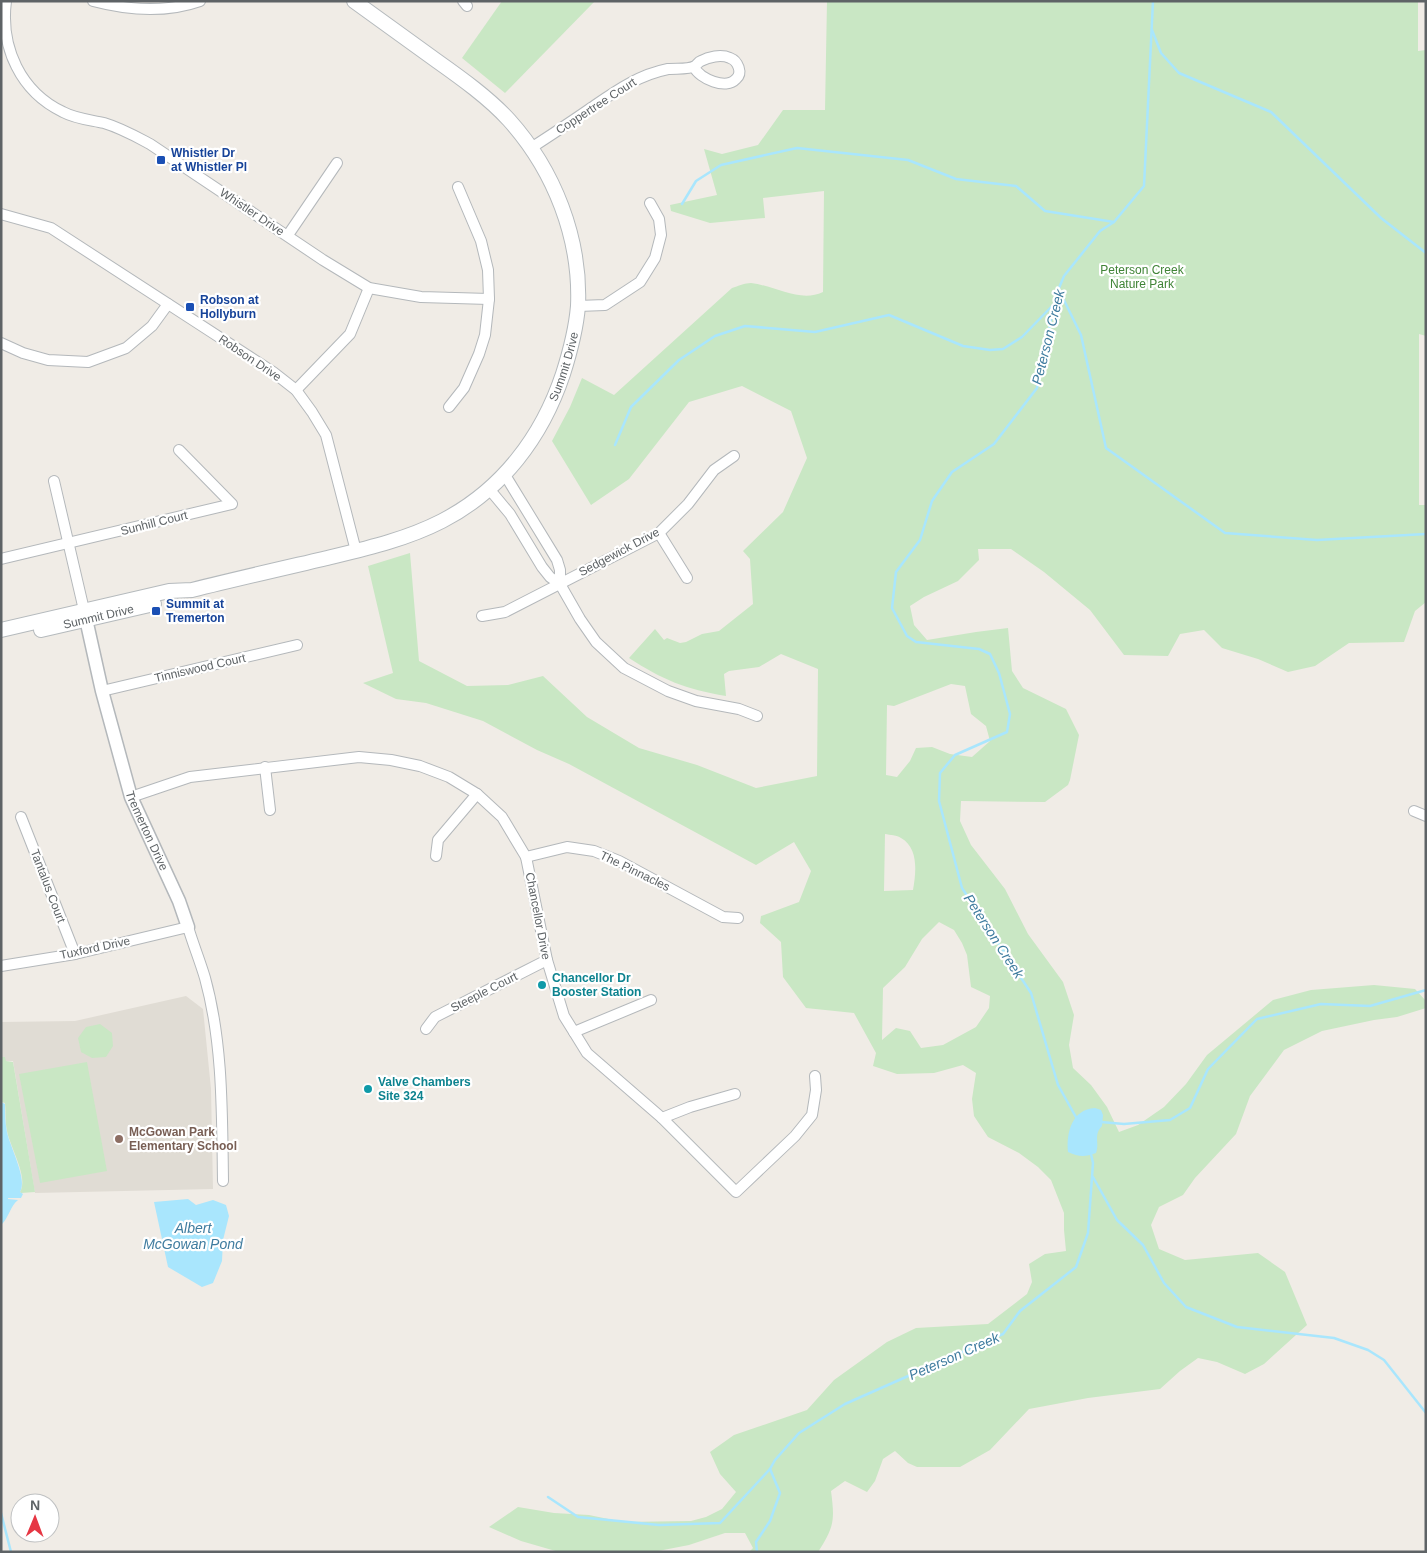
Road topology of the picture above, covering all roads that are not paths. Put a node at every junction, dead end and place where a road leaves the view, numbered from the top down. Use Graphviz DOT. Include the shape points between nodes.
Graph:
graph roads {
  1 [pos="6,1"];
  2 [pos="93,1"];
  3 [pos="200,1"];
  4 [pos="354,1"];
  5 [pos="694,66"];
  6 [pos="531,148"];
  7 [pos="337,163"];
  8 [pos="458,187"];
  9 [pos="650,204"];
  10 [pos="1,214"];
  11 [pos="288,235"];
  12 [pos="369,288"];
  13 [pos="489,299"];
  14 [pos="168,304"];
  15 [pos="578,306"];
  16 [pos="1,343"];
  17 [pos="296,390"];
  18 [pos="449,407"];
  19 [pos="179,450"];
  20 [pos="734,456"];
  21 [pos="505,475"];
  22 [pos="54,482"];
  23 [pos="490,490"];
  24 [pos="659,533"];
  25 [pos="69,543"];
  26 [pos="356,551"];
  27 [pos="1,560"];
  28 [pos="687,578"];
  29 [pos="560,584"];
  30 [pos="86,615"];
  31 [pos="482,616"];
  32 [pos="1,630"];
  33 [pos="1,639"];
  34 [pos="297,645"];
  35 [pos="102,691"];
  36 [pos="757,716"];
  37 [pos="265,767"];
  38 [pos="478,794"];
  39 [pos="131,797"];
  40 [pos="270,810"];
  41 [pos="1414,811"];
  42 [pos="1426,816"];
  43 [pos="21,817"];
  44 [pos="436,856"];
  45 [pos="526,857"];
  46 [pos="738,918"];
  47 [pos="188,927"];
  48 [pos="74,954"];
  49 [pos="547,960"];
  50 [pos="1,966"];
  51 [pos="651,1000"];
  52 [pos="426,1029"];
  53 [pos="574,1032"];
  54 [pos="815,1076"];
  55 [pos="735,1094"];
  56 [pos="662,1118"];
  57 [pos="223,1181"];
  1 -- 11 [label="street, Whistler Drive" via="5,32 11,58 22,79 35,93 65,113 128,132 150,144"];
  2 -- 3 [label="street" via="146,9 188,6"];
  4 -- 6 [label="main road, Summit Drive" via="465,82 508,119"];
  5 -- 6 [label="street, Coppertree Court" via="653,72 630,82"];
  6 -- 15 [label="main road, Summit Drive" via="549,176 569,228"];
  7 -- 11 [label="street"];
  8 -- 13 [label="street" via="481,242 488,270"];
  9 -- 15 [label="street" via="659,219 661,235 654,258 640,282 606,305"];
  10 -- 14 [label="street, Robson Drive" via="51,228"];
  11 -- 12 [label="street, Whistler Drive"];
  12 -- 13 [label="street, Whistler Drive" via="420,297"];
  12 -- 17 [label="street" via="350,334"];
  13 -- 18 [label="street" via="485,335 479,354 464,388"];
  14 -- 16 [label="street" via="152,326 126,348 88,362 48,360"];
  14 -- 17 [label="street, Robson Drive"];
  15 -- 21 [label="main road, Summit Drive" via="570,352 548,410 530,444"];
  17 -- 26 [label="street, Robson Drive" via="326,435"];
  19 -- 25 [label="street, Sunhill Court" via="232,504"];
  20 -- 24 [label="street, Sedgewick Drive" via="714,470 688,504"];
  21 -- 23 [label="main road, Summit Drive"];
  21 -- 29 [label="street" via="557,560"];
  22 -- 25 [label="street, Tremerton Drive"];
  23 -- 26 [label="main road, Summit Drive" via="424,530"];
  23 -- 29 [label="street" via="510,514 542,567"];
  24 -- 28 [label="street"];
  24 -- 29 [label="street, Sedgewick Drive"];
  25 -- 27 [label="street, Sunhill Court"];
  25 -- 30 [label="street, Tremerton Drive"];
  26 -- 30 [label="main road, Summit Drive" via="192,590 169,591"];
  29 -- 31 [label="street, Sedgewick Drive" via="505,612"];
  29 -- 36 [label="street" via="596,642 624,668 668,691"];
  30 -- 32 [label="main road, Summit Drive"];
  30 -- 33 [label="main road, Summit Drive"];
  30 -- 35 [label="street, Tremerton Drive"];
  34 -- 35 [label="street, Tinniswood Court"];
  35 -- 39 [label="street, Tremerton Drive"];
  37 -- 38 [label="street, Chancellor Drive" via="359,758 391,760 449,777"];
  37 -- 39 [label="street, Chancellor Drive" via="190,777"];
  37 -- 40 [label="street"];
  38 -- 44 [label="street" via="438,840"];
  38 -- 45 [label="street, Chancellor Drive" via="502,817"];
  39 -- 47 [label="street, Tremerton Drive"];
  41 -- 42 [label="street"];
  43 -- 48 [label="street, Tantalus Court"];
  45 -- 46 [label="street, The Pinnacles" via="567,847 594,851 723,917"];
  45 -- 49 [label="street, Chancellor Drive"];
  47 -- 48 [label="street, Tuxford Drive"];
  47 -- 57 [label="street, Tremerton Drive" via="205,979 217,1048 222,1102"];
  48 -- 50 [label="street, Tuxford Drive"];
  49 -- 52 [label="street, Steeple Court" via="435,1017"];
  49 -- 53 [label="street, Chancellor Drive" via="564,1016"];
  51 -- 53 [label="street"];
  53 -- 56 [label="street, Chancellor Drive" via="587,1053"];
  54 -- 56 [label="street, Chancellor Drive" via="812,1115 795,1136 736,1192"];
  55 -- 56 [label="street"];
}
